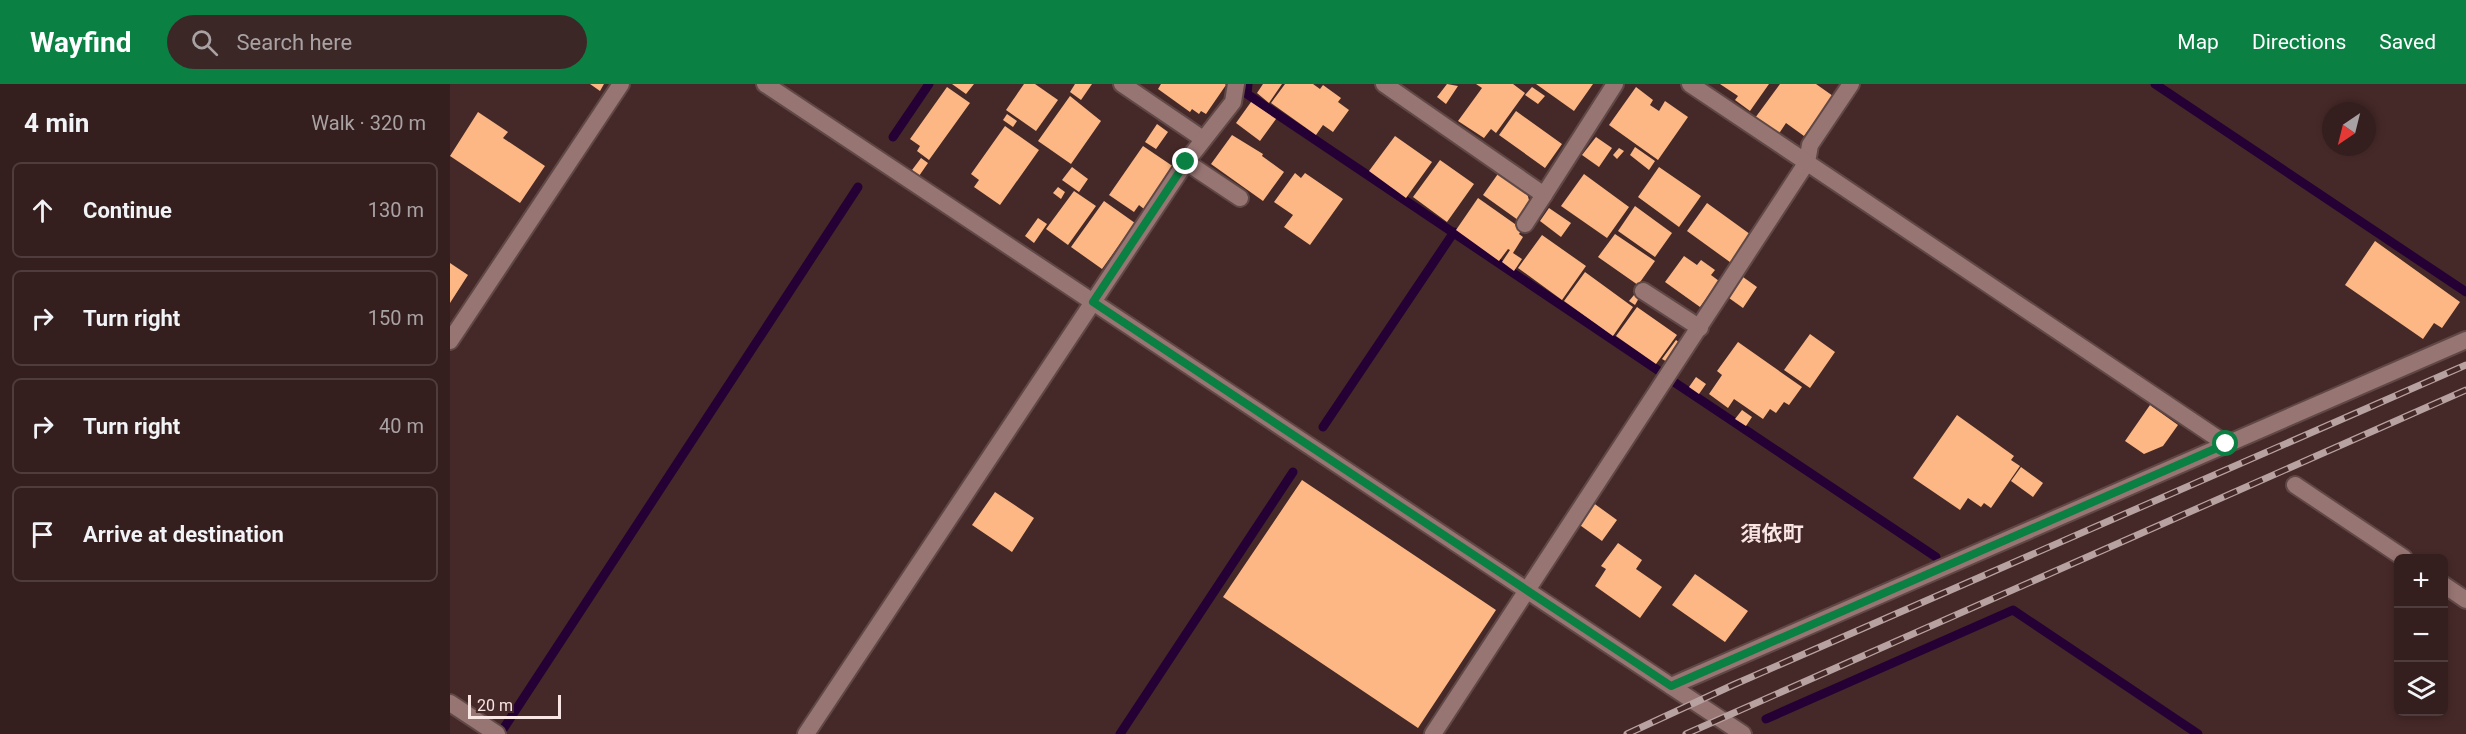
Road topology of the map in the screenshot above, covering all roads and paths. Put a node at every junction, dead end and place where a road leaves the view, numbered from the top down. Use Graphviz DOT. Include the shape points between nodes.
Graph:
graph roads {
  1 [pos="621,84"];
  2 [pos="765,84"];
  3 [pos="1122,84"];
  4 [pos="1236,84"];
  5 [pos="1384,84"];
  6 [pos="1615,84"];
  7 [pos="1690,84"];
  8 [pos="1851,84"];
  9 [pos="1203,140"];
  10 [pos="1186,162"];
  11 [pos="1807,162"];
  12 [pos="1544,195"];
  13 [pos="1240,198"];
  14 [pos="1525,224"];
  15 [pos="1643,291"];
  16 [pos="1093,302"];
  17 [pos="1700,328"];
  18 [pos="2466,340"];
  19 [pos="450,341"];
  20 [pos="2226,444"];
  21 [pos="2295,485"];
  22 [pos="2398,554"];
  23 [pos="2448,588"];
  24 [pos="1527,589"];
  25 [pos="2466,600"];
  26 [pos="1671,686"];
  27 [pos="450,703"];
  28 [pos="492,731"];
  29 [pos="806,734"];
  30 [pos="1433,734"];
  31 [pos="1743,734"];
  1 -- 19 [label="street"];
  2 -- 16 [label="street"];
  3 -- 9 [label="street"];
  4 -- 9 [label="street" via="1233,102"];
  5 -- 12 [label="street"];
  6 -- 12 [label="street"];
  7 -- 11 [label="street"];
  8 -- 11 [label="street" via="1810,145"];
  9 -- 10 [label="street"];
  10 -- 13 [label="street"];
  10 -- 16 [label="street"];
  11 -- 17 [label="street"];
  11 -- 20 [label="street"];
  12 -- 14 [label="street"];
  15 -- 17 [label="street"];
  16 -- 24 [label="street"];
  16 -- 29 [label="street"];
  17 -- 24 [label="street"];
  18 -- 20 [label="street"];
  20 -- 26 [label="street"];
  21 -- 22 [label="street"];
  23 -- 25 [label="street"];
  24 -- 26 [label="street"];
  24 -- 30 [label="street"];
  26 -- 31 [label="street"];
  27 -- 28 [label="street"];
}
